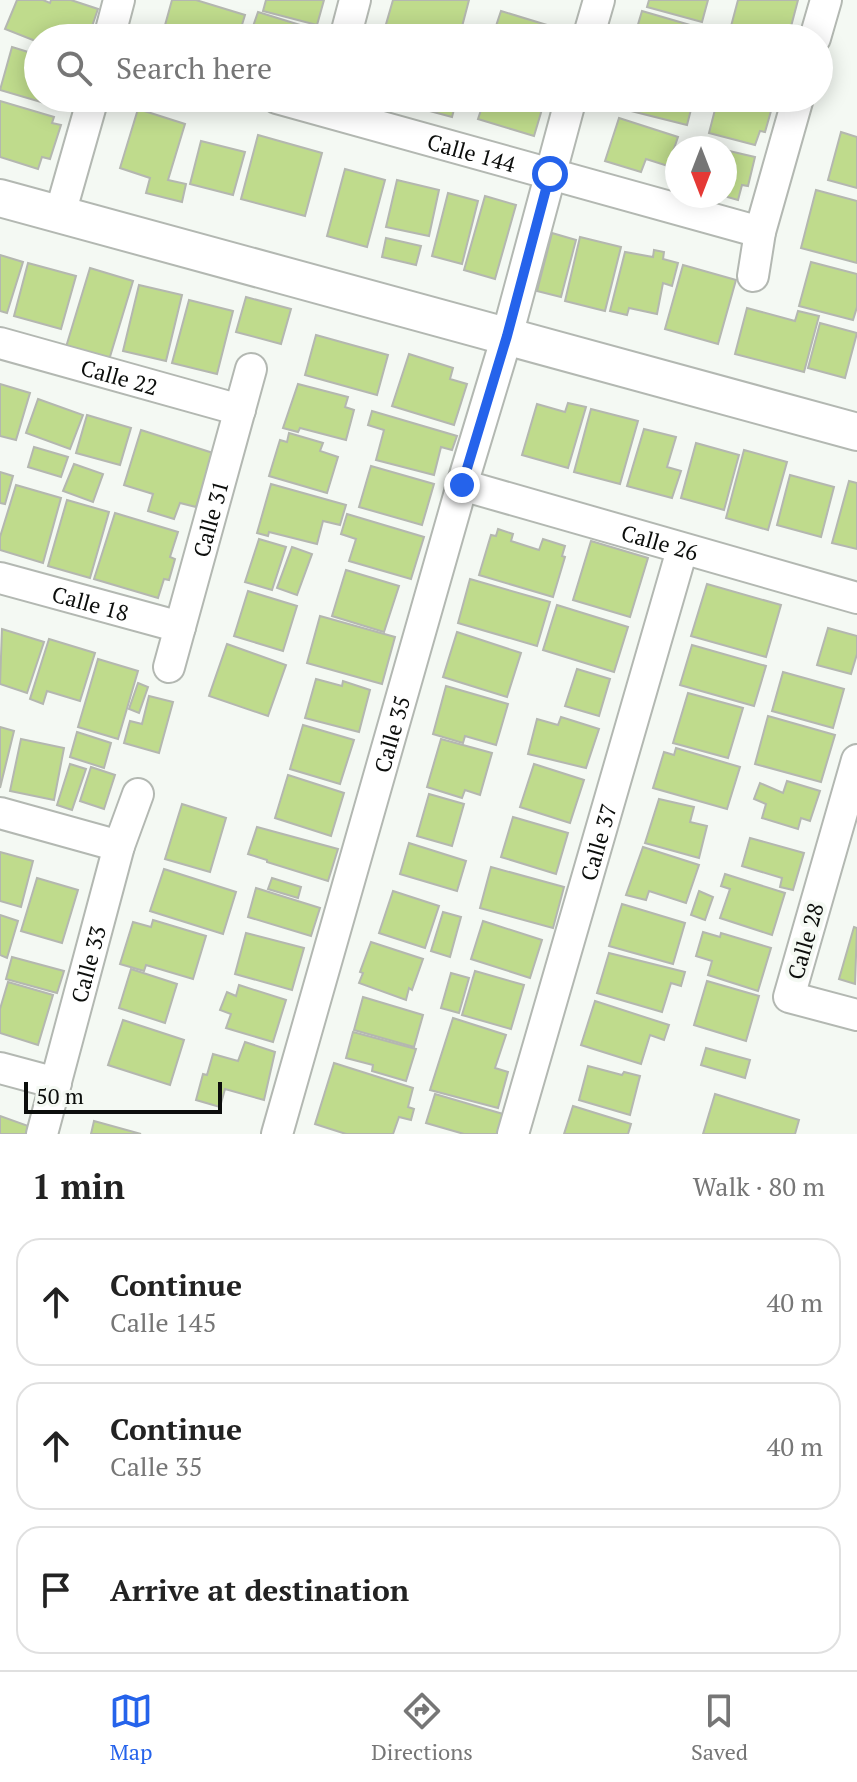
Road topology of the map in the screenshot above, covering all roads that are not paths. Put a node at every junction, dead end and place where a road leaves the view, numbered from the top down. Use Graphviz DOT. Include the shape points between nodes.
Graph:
graph roads {
  1 [pos="119,0"];
  2 [pos="355,0"];
  3 [pos="599,0"];
  4 [pos="826,0"];
  5 [pos="113,24"];
  6 [pos="349,24"];
  7 [pos="592,24"];
  8 [pos="819,24"];
  9 [pos="89,112"];
  10 [pos="352,112"];
  11 [pos="567,112"];
  12 [pos="794,112"];
  13 [pos="550,174"];
  14 [pos="0,198"];
  15 [pos="60,214"];
  16 [pos="760,232"];
  17 [pos="753,276"];
  18 [pos="507,336"];
  19 [pos="0,343"];
  20 [pos="251,369"];
  21 [pos="240,410"];
  22 [pos="857,432"];
  23 [pos="462,485"];
  24 [pos="682,550"];
  25 [pos="0,578"];
  26 [pos="857,598"];
  27 [pos="180,627"];
  28 [pos="169,667"];
  29 [pos="857,760"];
  30 [pos="138,794"];
  31 [pos="0,813"];
  32 [pos="119,846"];
  33 [pos="857,1015"];
  34 [pos="0,1068"];
  35 [pos="56,1083"];
  36 [pos="42,1134"];
  37 [pos="277,1134"];
  38 [pos="513,1134"];
  1 -- 5 [label="street"];
  2 -- 6 [label="street"];
  3 -- 7 [label="street"];
  4 -- 8 [label="street"];
  9 -- 15 [label="street"];
  10 -- 13 [label="street, Calle 144"];
  11 -- 13 [label="street, Calle 35"];
  12 -- 16 [label="street"];
  13 -- 16 [label="street, Calle 144"];
  13 -- 18 [label="street, Calle 35"];
  14 -- 15 [label="street"];
  15 -- 18 [label="street"];
  16 -- 17 [label="street"];
  18 -- 22 [label="street"];
  18 -- 23 [label="street, Calle 35"];
  19 -- 21 [label="street, Calle 22"];
  20 -- 21 [label="street, Calle 31"];
  21 -- 27 [label="street, Calle 31"];
  23 -- 24 [label="street, Calle 26"];
  23 -- 37 [label="street, Calle 35"];
  24 -- 26 [label="street, Calle 26"];
  24 -- 38 [label="street, Calle 37"];
  25 -- 27 [label="street, Calle 18"];
  27 -- 28 [label="street, Calle 31"];
  29 -- 33 [label="street, Calle 28" via="789,997"];
  30 -- 32 [label="street, Calle 33"];
  31 -- 32 [label="street"];
  32 -- 35 [label="street, Calle 33"];
  34 -- 35 [label="street"];
  35 -- 36 [label="street, Calle 33"];
}
